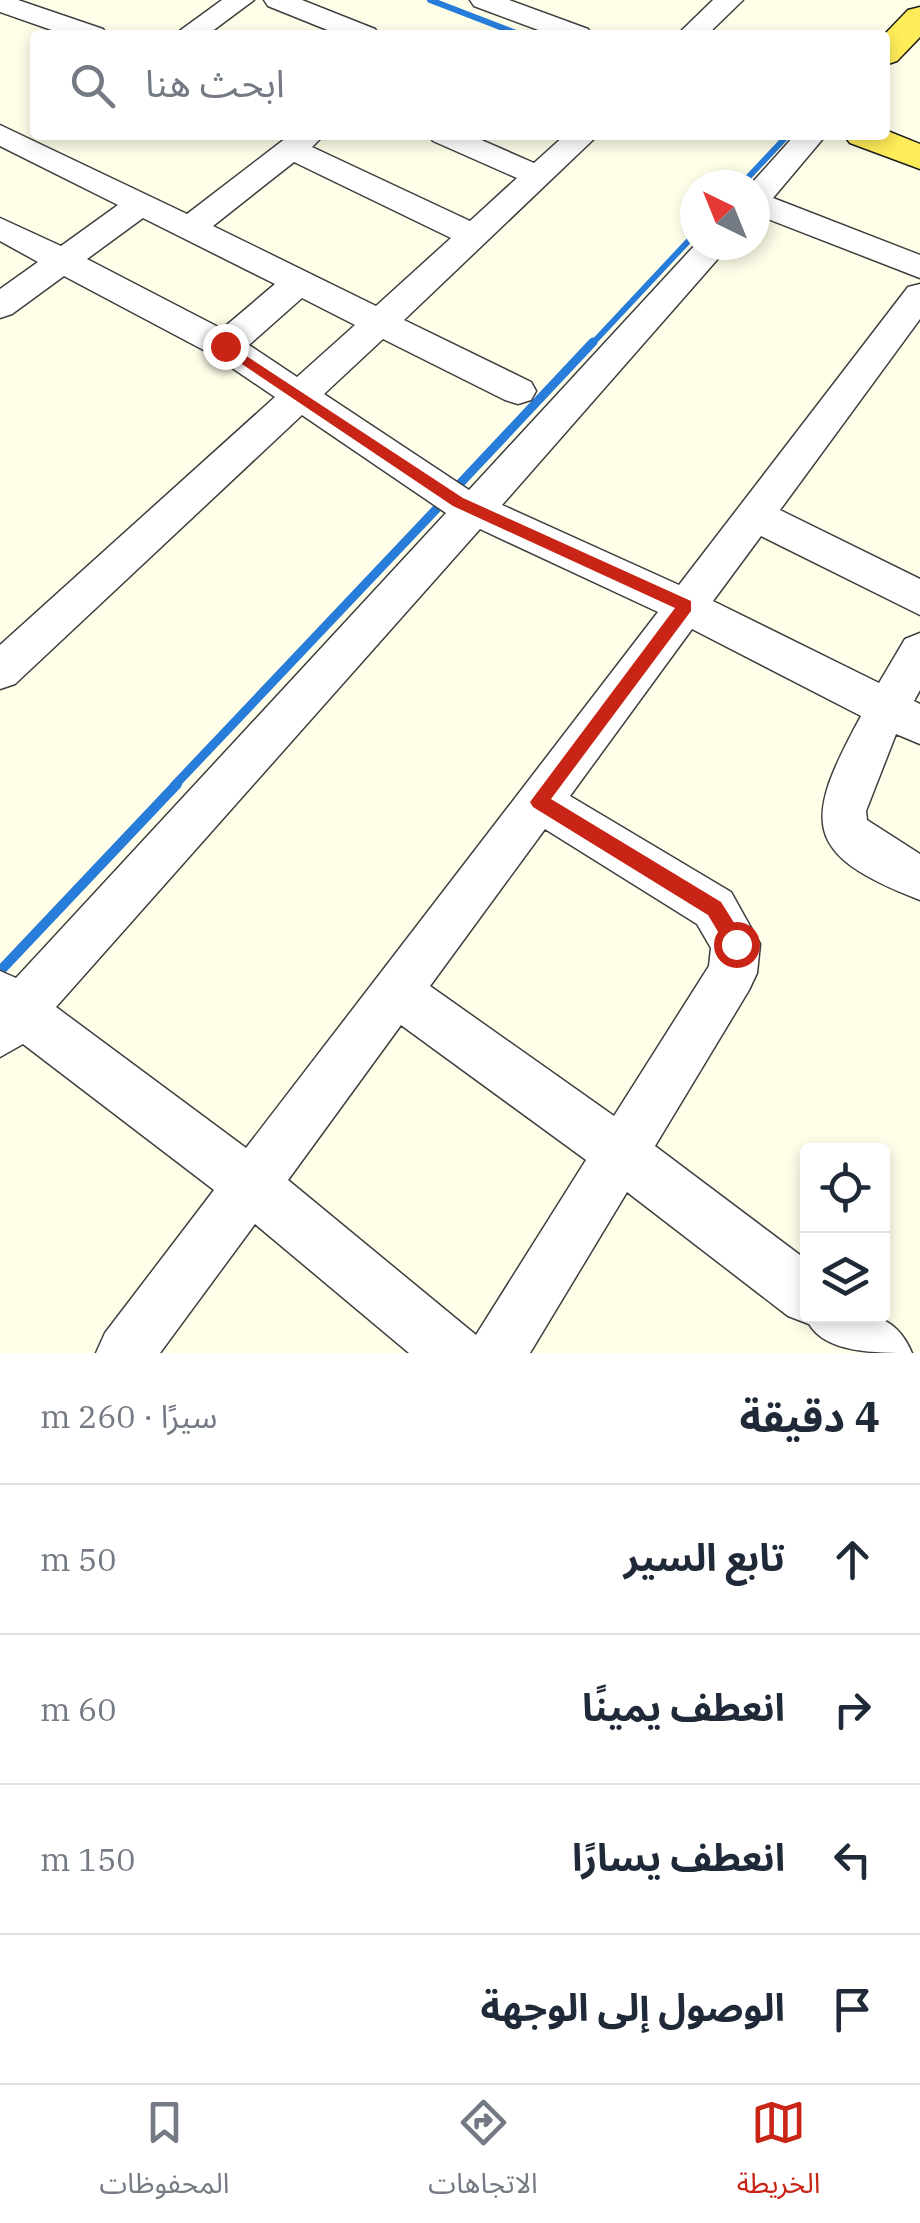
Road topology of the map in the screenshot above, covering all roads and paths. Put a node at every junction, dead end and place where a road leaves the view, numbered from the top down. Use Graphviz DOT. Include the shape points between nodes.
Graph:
graph roads {
  1 [pos="240,0"];
  2 [pos="278,0"];
  3 [pos="484,0"];
  4 [pos="730,0"];
  5 [pos="0,3"];
  6 [pos="919,19"];
  7 [pos="78,30"];
  8 [pos="204,30"];
  9 [pos="353,30"];
  10 [pos="565,30"];
  11 [pos="697,30"];
  12 [pos="890,49"];
  13 [pos="455,140"];
  14 [pos="578,140"];
  15 [pos="806,140"];
  16 [pos="876,140"];
  17 [pos="300,142"];
  18 [pos="15,143"];
  19 [pos="920,157"];
  20 [pos="538,176"];
  21 [pos="770,182"];
  22 [pos="140,204"];
  23 [pos="770,206"];
  24 [pos="0,228"];
  25 [pos="190,228"];
  26 [pos="474,236"];
  27 [pos="701,260"];
  28 [pos="62,261"];
  29 [pos="920,267"];
  30 [pos="299,282"];
  31 [pos="920,295"];
  32 [pos="0,306"];
  33 [pos="379,322"];
  34 [pos="225,346"];
  35 [pos="518,391"];
  36 [pos="297,396"];
  37 [pos="475,511"];
  38 [pos="754,515"];
  39 [pos="920,598"];
  40 [pos="685,606"];
  41 [pos="920,651"];
  42 [pos="0,671"];
  43 [pos="904,716"];
  44 [pos="539,802"];
  45 [pos="920,878"];
  46 [pos="396,991"];
  47 [pos="6,1014"];
  48 [pos="620,1152"];
  49 [pos="251,1185"];
  50 [pos="800,1290"];
  51 [pos="843,1323"];
  52 [pos="132,1350"];
  53 [pos="454,1353"];
  54 [pos="497,1353"];
  55 [pos="883,1353"];
  1 -- 8 [label="street"];
  2 -- 9 [label="street"];
  3 -- 10 [label="street"];
  4 -- 11 [label="street"];
  5 -- 7 [label="street"];
  6 -- 12 [label="main road"];
  13 -- 20 [label="street"];
  14 -- 20 [label="street"];
  15 -- 21 [label="street"];
  16 -- 19 [label="main road"];
  17 -- 25 [label="street"];
  17 -- 26 [label="street"];
  18 -- 22 [label="street"];
  20 -- 26 [label="street"];
  22 -- 25 [label="street"];
  22 -- 28 [label="street"];
  23 -- 29 [label="street"];
  24 -- 28 [label="street"];
  25 -- 30 [label="street"];
  26 -- 33 [label="street"];
  27 -- 37 [label="street"];
  28 -- 32 [label="street"];
  28 -- 34 [label="street"];
  30 -- 33 [label="street"];
  30 -- 34 [label="street"];
  31 -- 38 [label="street"];
  33 -- 35 [label="street"];
  33 -- 36 [label="street"];
  34 -- 36 [label="street"];
  36 -- 37 [label="street"];
  36 -- 42 [label="street"];
  37 -- 40 [label="street"];
  37 -- 47 [label="street"];
  38 -- 39 [label="street"];
  38 -- 40 [label="street"];
  40 -- 43 [label="street"];
  40 -- 44 [label="street"];
  41 -- 43 [label="street"];
  43 -- 45 [label="street" via="842,804 844,826 860,844"];
  44 -- 46 [label="street"];
  44 -- 48 [label="street" via="714,908 736,944 732,973"];
  46 -- 48 [label="street"];
  46 -- 49 [label="street"];
  47 -- 49 [label="street"];
  48 -- 50 [label="street"];
  48 -- 54 [label="street"];
  49 -- 52 [label="street"];
  49 -- 53 [label="street"];
  51 -- 55 [label="street"];
}
